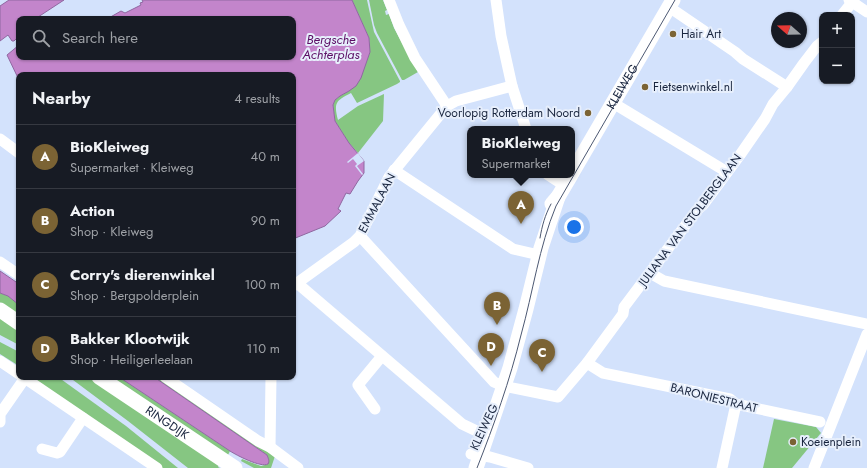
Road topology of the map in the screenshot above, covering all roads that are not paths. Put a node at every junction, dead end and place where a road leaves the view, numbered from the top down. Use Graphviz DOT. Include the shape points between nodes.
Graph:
graph roads {
  1 [pos="389,0"];
  2 [pos="496,0"];
  3 [pos="851,1"];
  4 [pos="671,3"];
  5 [pos="844,12"];
  6 [pos="867,12"];
  7 [pos="819,44"];
  8 [pos="512,86"];
  9 [pos="787,87"];
  10 [pos="613,103"];
  11 [pos="447,106"];
  12 [pos="525,126"];
  13 [pos="0,139"];
  14 [pos="16,151"];
  15 [pos="575,169"];
  16 [pos="394,170"];
  17 [pos="727,172"];
  18 [pos="555,178"];
  19 [pos="567,183"];
  20 [pos="360,236"];
  21 [pos="540,252"];
  22 [pos="0,262"];
  23 [pos="16,273"];
  24 [pos="650,273"];
  25 [pos="296,283"];
  26 [pos="296,285"];
  27 [pos="0,310"];
  28 [pos="16,321"];
  29 [pos="867,324"];
  30 [pos="867,334"];
  31 [pos="382,356"];
  32 [pos="0,361"];
  33 [pos="588,363"];
  34 [pos="16,371"];
  35 [pos="21,380"];
  36 [pos="29,380"];
  37 [pos="103,380"];
  38 [pos="170,380"];
  39 [pos="271,380"];
  40 [pos="504,386"];
  41 [pos="736,404"];
  42 [pos="375,409"];
  43 [pos="84,418"];
  44 [pos="0,422"];
  45 [pos="820,422"];
  46 [pos="484,435"];
  47 [pos="270,447"];
  48 [pos="42,449"];
  49 [pos="476,459"];
  50 [pos="157,468"];
  51 [pos="235,468"];
  52 [pos="298,468"];
  53 [pos="464,468"];
  54 [pos="528,468"];
  55 [pos="722,468"];
  56 [pos="814,468"];
  1 -- 11 [label="street" via="416,58"];
  2 -- 8 [label="street"];
  3 -- 5 [label="street"];
  3 -- 6 [label="street"];
  4 -- 9 [label="street" via="743,59"];
  4 -- 10 [label="street, KLEIWEG"];
  7 -- 9 [label="street, JULIANA VAN STOLBERGLAAN"];
  8 -- 11 [label="street" via="456,101"];
  8 -- 12 [label="street"];
  9 -- 17 [label="street, JULIANA VAN STOLBERGLAAN"];
  10 -- 15 [label="street, KLEIWEG"];
  10 -- 17 [label="street"];
  11 -- 16 [label="street, EMMALAAN"];
  13 -- 14 [label="street"];
  16 -- 20 [label="street, EMMALAAN"];
  16 -- 21 [label="street" via="513,249"];
  17 -- 24 [label="street, JULIANA VAN STOLBERGLAAN"];
  18 -- 19 [label="street"];
  19 -- 21 [label="street, KLEIWEG"];
  20 -- 25 [label="street, EMMALAAN"];
  20 -- 40 [label="street" via="494,382"];
  21 -- 40 [label="street, KLEIWEG"];
  22 -- 23 [label="street"];
  24 -- 29 [label="street" via="664,281"];
  24 -- 33 [label="street, JULIANA VAN STOLBERGLAAN" via="624,307 622,314"];
  26 -- 31 [label="street"];
  27 -- 28 [label="street"];
  30 -- 56 [label="street"];
  31 -- 42 [label="street" via="358,385"];
  31 -- 46 [label="street" via="462,424"];
  32 -- 34 [label="street"];
  33 -- 40 [label="street, JULIANA VAN STOLBERGLAAN" via="558,396"];
  33 -- 41 [label="street, BARONIESTRAAT" via="603,373 729,399"];
  35 -- 44 [label="street" via="0,414"];
  36 -- 43 [label="street"];
  37 -- 51 [label="street, RINGDIJK"];
  38 -- 47 [label="street" via="258,442"];
  39 -- 47 [label="street"];
  40 -- 46 [label="street, KLEIWEG" via="493,405"];
  41 -- 45 [label="street, BARONIESTRAAT"];
  41 -- 55 [label="street"];
  43 -- 48 [label="street" via="60,452"];
  43 -- 50 [label="street"];
  46 -- 49 [label="street, KLEIWEG"];
  47 -- 52 [label="street"];
  49 -- 53 [label="street, KLEIWEG"];
  49 -- 54 [label="street" via="490,457"];
}
